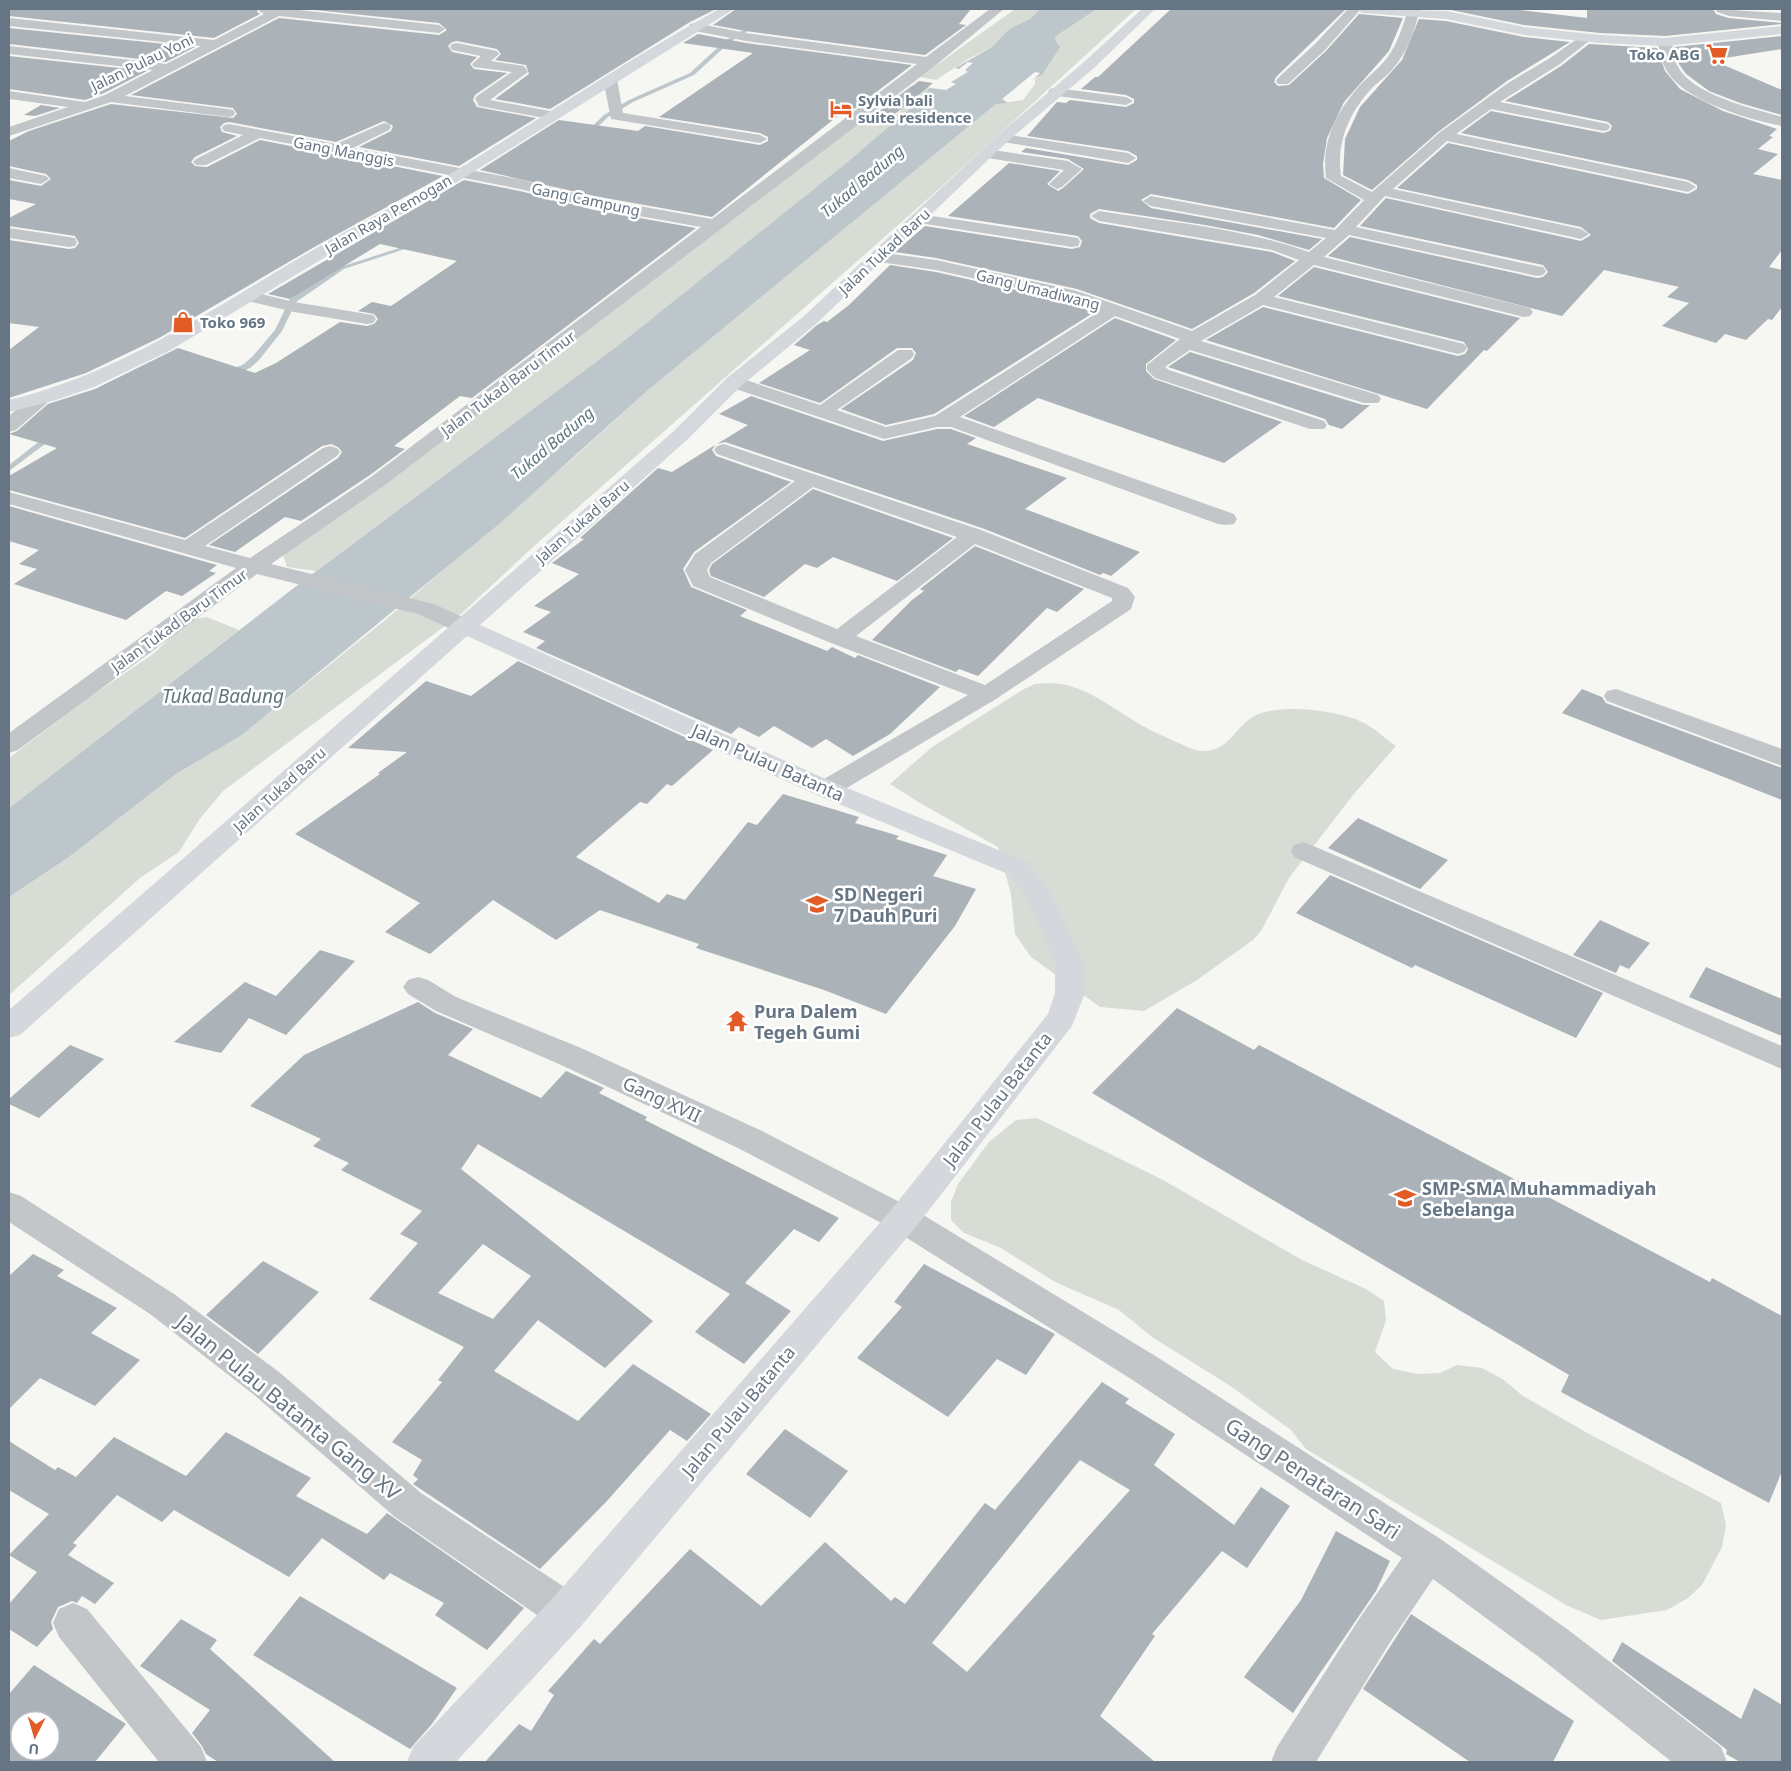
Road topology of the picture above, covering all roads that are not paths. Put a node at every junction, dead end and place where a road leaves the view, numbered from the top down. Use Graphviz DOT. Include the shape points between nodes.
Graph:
graph roads {
  1 [pos="728,9"];
  2 [pos="998,9"];
  3 [pos="1150,9"];
  4 [pos="1355,9"];
  5 [pos="1362,9"];
  6 [pos="1721,9"];
  7 [pos="254,10"];
  8 [pos="281,10"];
  9 [pos="1414,10"];
  10 [pos="1782,17"];
  11 [pos="9,22"];
  12 [pos="695,27"];
  13 [pos="439,29"];
  14 [pos="1782,30"];
  15 [pos="1584,38"];
  16 [pos="45,42"];
  17 [pos="1665,42"];
  18 [pos="214,44"];
  19 [pos="457,47"];
  20 [pos="9,50"];
  21 [pos="189,57"];
  22 [pos="931,62"];
  23 [pos="167,68"];
  24 [pos="610,79"];
  25 [pos="1283,81"];
  26 [pos="1055,92"];
  27 [pos="9,95"];
  28 [pos="110,98"];
  29 [pos="1126,101"];
  30 [pos="1489,104"];
  31 [pos="87,106"];
  32 [pos="550,115"];
  33 [pos="1782,122"];
  34 [pos="1603,126"];
  35 [pos="384,127"];
  36 [pos="9,132"];
  37 [pos="257,134"];
  38 [pos="1444,136"];
  39 [pos="1003,138"];
  40 [pos="760,139"];
  41 [pos="338,149"];
  42 [pos="986,154"];
  43 [pos="1128,158"];
  44 [pos="201,162"];
  45 [pos="9,173"];
  46 [pos="459,173"];
  47 [pos="41,178"];
  48 [pos="1057,184"];
  49 [pos="1688,187"];
  50 [pos="1377,195"];
  51 [pos="1151,202"];
  52 [pos="1100,216"];
  53 [pos="919,219"];
  54 [pos="713,224"];
  55 [pos="9,233"];
  56 [pos="1343,233"];
  57 [pos="1581,234"];
  58 [pos="68,242"];
  59 [pos="1072,242"];
  60 [pos="878,257"];
  61 [pos="1312,258"];
  62 [pos="1537,271"];
  63 [pos="258,298"];
  64 [pos="1261,299"];
  65 [pos="1115,309"];
  66 [pos="1524,312"];
  67 [pos="367,319"];
  68 [pos="1191,340"];
  69 [pos="1458,348"];
  70 [pos="905,354"];
  71 [pos="734,382"];
  72 [pos="1371,399"];
  73 [pos="39,400"];
  74 [pos="9,406"];
  75 [pos="822,412"];
  76 [pos="942,420"];
  77 [pos="1317,425"];
  78 [pos="9,426"];
  79 [pos="724,450"];
  80 [pos="330,452"];
  81 [pos="811,479"];
  82 [pos="9,498"];
  83 [pos="1226,519"];
  84 [pos="973,535"];
  85 [pos="188,548"];
  86 [pos="264,568"];
  87 [pos="463,626"];
  88 [pos="839,638"];
  89 [pos="987,694"];
  90 [pos="1616,696"];
  91 [pos="9,745"];
  92 [pos="1782,758"];
  93 [pos="826,789"];
  94 [pos="1304,851"];
  95 [pos="418,987"];
  96 [pos="9,1027"];
  97 [pos="1782,1058"];
  98 [pos="9,1205"];
  99 [pos="903,1219"];
  100 [pos="1428,1552"];
  101 [pos="567,1612"];
  102 [pos="73,1622"];
  103 [pos="186,1762"];
  104 [pos="428,1762"];
  105 [pos="1292,1762"];
  106 [pos="1706,1762"];
  1 -- 12 [label="street, Jalan Raya Pemogan"];
  2 -- 22 [label="street, Jalan Tukad Baru Timur"];
  3 -- 26 [label="street, Jalan Tukad Baru"];
  4 -- 25 [label="street"];
  5 -- 9 [label="street"];
  6 -- 10 [label="street"];
  7 -- 8 [label="street"];
  8 -- 13 [label="street"];
  8 -- 18 [label="street, Jalan Pulau Yoni"];
  9 -- 15 [label="street" via="1524,31"];
  9 -- 50 [label="street" via="1400,50 1349,106 1336,127 1333,139 1334,178"];
  11 -- 18 [label="street"];
  12 -- 22 [label="street"];
  12 -- 24 [label="street, Jalan Raya Pemogan"];
  14 -- 17 [label="street"];
  15 -- 17 [label="street"];
  15 -- 30 [label="street"];
  16 -- 21 [label="street"];
  17 -- 33 [label="street" via="1676,76 1691,87"];
  18 -- 21 [label="street, Jalan Pulau Yoni"];
  19 -- 32 [label="street" via="492,54 478,64 522,72 482,99 484,103"];
  20 -- 23 [label="street"];
  21 -- 23 [label="street, Jalan Pulau Yoni"];
  22 -- 54 [label="street, Jalan Tukad Baru Timur"];
  23 -- 28 [label="street, Jalan Pulau Yoni"];
  24 -- 32 [label="street, Jalan Raya Pemogan"];
  24 -- 40 [label="street" via="614,108 620,117"];
  26 -- 29 [label="street"];
  26 -- 39 [label="street, Jalan Tukad Baru"];
  27 -- 31 [label="street"];
  28 -- 31 [label="street, Jalan Pulau Yoni"];
  28 -- 37 [label="street, Gang Manggis" via="228,121"];
  30 -- 34 [label="street"];
  30 -- 38 [label="street"];
  31 -- 36 [label="street, Jalan Pulau Yoni"];
  32 -- 46 [label="street, Jalan Raya Pemogan"];
  35 -- 41 [label="street"];
  37 -- 41 [label="street, Gang Manggis"];
  37 -- 44 [label="street"];
  38 -- 49 [label="street"];
  38 -- 50 [label="street"];
  39 -- 42 [label="street, Jalan Tukad Baru"];
  39 -- 43 [label="street"];
  41 -- 46 [label="street, Gang Manggis"];
  42 -- 48 [label="street" via="1074,169"];
  42 -- 53 [label="street, Jalan Tukad Baru"];
  45 -- 47 [label="street"];
  46 -- 54 [label="street, Gang Campung"];
  46 -- 63 [label="street, Jalan Raya Pemogan"];
  50 -- 56 [label="street"];
  50 -- 57 [label="street"];
  51 -- 56 [label="street"];
  52 -- 61 [label="street" via="1226,236 1276,246"];
  53 -- 59 [label="street"];
  53 -- 60 [label="street, Jalan Tukad Baru"];
  54 -- 86 [label="street, Jalan Tukad Baru Timur"];
  55 -- 58 [label="street"];
  56 -- 61 [label="street"];
  56 -- 62 [label="street"];
  60 -- 65 [label="street, Gang Umadiwang" via="936,265 1020,283"];
  60 -- 71 [label="street, Jalan Tukad Baru" via="810,320"];
  61 -- 64 [label="street"];
  61 -- 66 [label="street"];
  63 -- 67 [label="street"];
  63 -- 73 [label="street, Jalan Raya Pemogan" via="146,356"];
  64 -- 68 [label="street"];
  64 -- 69 [label="street"];
  65 -- 68 [label="street, Gang Umadiwang"];
  65 -- 76 [label="street"];
  68 -- 72 [label="street, Gang Umadiwang"];
  68 -- 77 [label="street" via="1156,365 1156,370"];
  70 -- 75 [label="street"];
  71 -- 75 [label="street"];
  71 -- 87 [label="street, Jalan Tukad Baru" via="682,434"];
  73 -- 74 [label="street, Jalan Raya Pemogan"];
  73 -- 78 [label="street"];
  75 -- 76 [label="street" via="884,433"];
  76 -- 83 [label="street"];
  79 -- 81 [label="street"];
  80 -- 85 [label="street"];
  81 -- 84 [label="street"];
  81 -- 88 [label="street" via="704,559 696,570 696,576 701,581"];
  82 -- 85 [label="street"];
  84 -- 88 [label="street"];
  84 -- 89 [label="street" via="1120,593 1124,601"];
  85 -- 86 [label="street"];
  86 -- 87 [label="street" via="426,609"];
  86 -- 91 [label="street, Jalan Tukad Baru Timur"];
  87 -- 93 [label="street, Jalan Pulau Batanta"];
  87 -- 96 [label="street, Jalan Tukad Baru"];
  88 -- 89 [label="street"];
  89 -- 93 [label="street"];
  90 -- 92 [label="street"];
  93 -- 99 [label="street, Jalan Pulau Batanta" via="1018,868 1036,892 1069,961 1070,993 1061,1018"];
  94 -- 97 [label="street"];
  95 -- 99 [label="street, Gang XVII" via="446,1004 570,1056 749,1139"];
  98 -- 101 [label="street, Jalan Pulau Batanta Gang XV" via="162,1304 266,1383 408,1505"];
  99 -- 100 [label="street, Gang Penataran Sari" via="1144,1368"];
  99 -- 101 [label="street, Jalan Pulau Batanta"];
  100 -- 105 [label="street"];
  100 -- 106 [label="street, Gang Penataran Sari" via="1553,1643"];
  101 -- 104 [label="street, Jalan Pulau Batanta"];
  102 -- 103 [label="street"];
}
